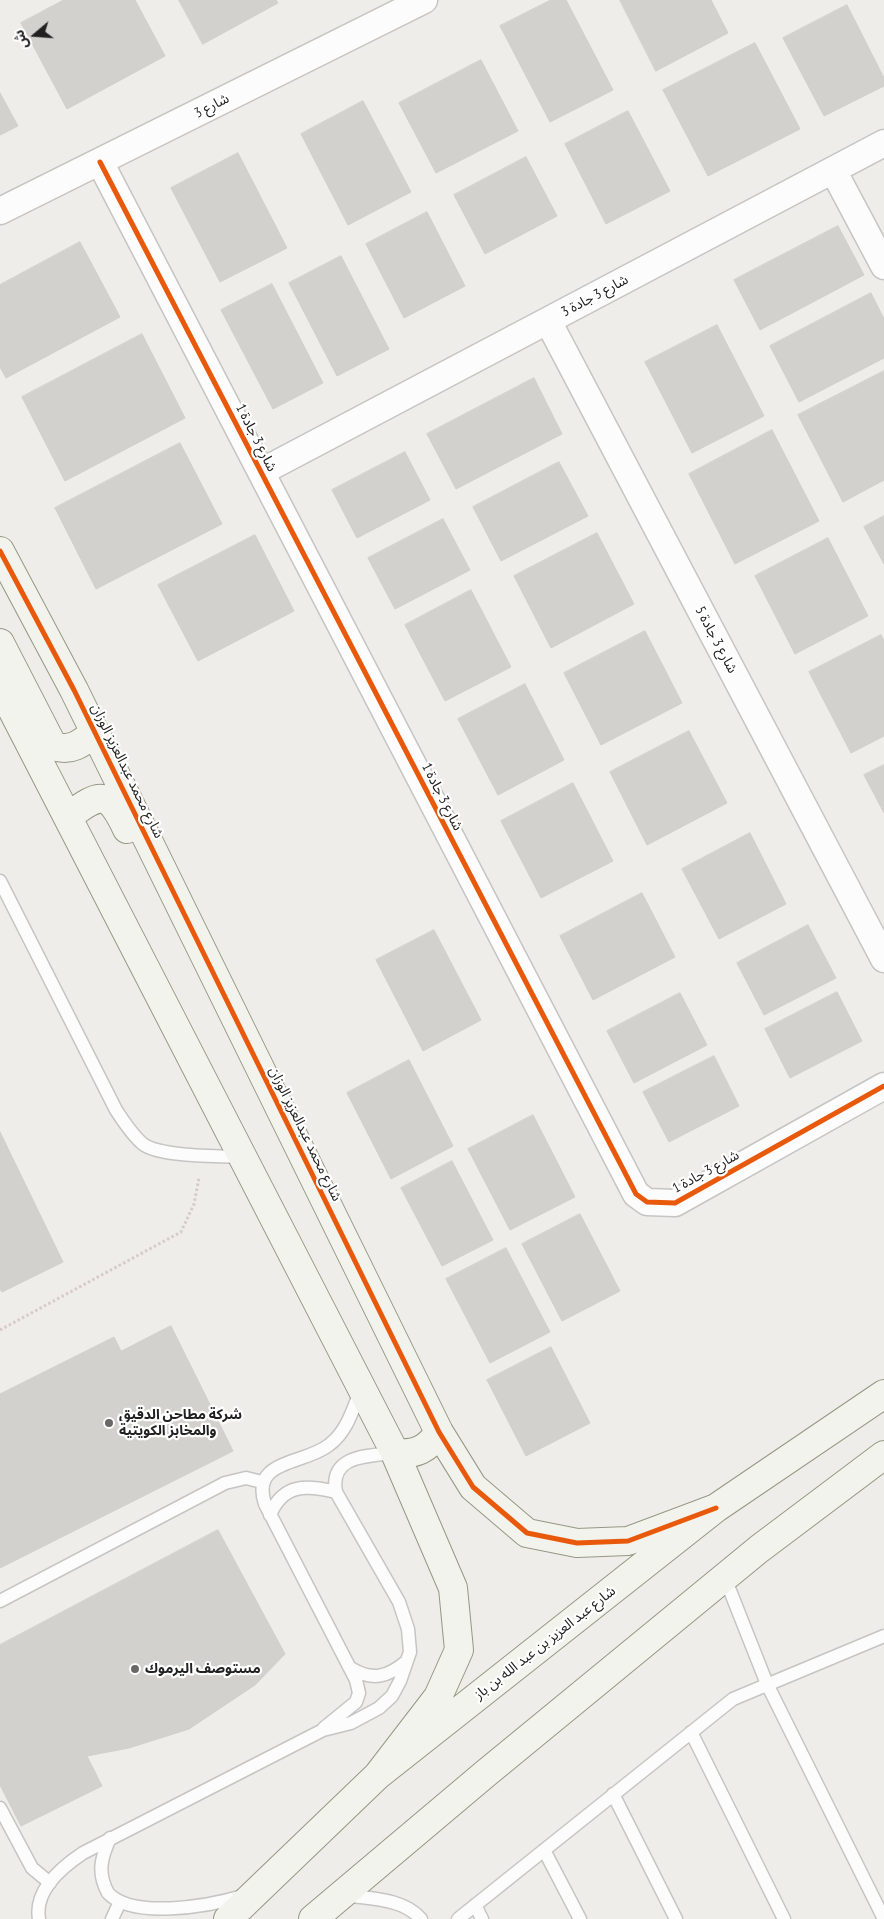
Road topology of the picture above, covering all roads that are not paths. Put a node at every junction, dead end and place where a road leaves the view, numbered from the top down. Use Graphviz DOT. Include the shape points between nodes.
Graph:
graph roads {
  1 [pos="424,0"];
  2 [pos="884,143"];
  3 [pos="100,162"];
  4 [pos="833,170"];
  5 [pos="0,211"];
  6 [pos="884,266"];
  7 [pos="548,321"];
  8 [pos="261,472"];
  9 [pos="0,551"];
  10 [pos="0,643"];
  11 [pos="0,686"];
  12 [pos="95,732"];
  13 [pos="68,817"];
  14 [pos="0,881"];
  15 [pos="190,926"];
  16 [pos="884,959"];
  17 [pos="884,1086"];
  18 [pos="243,1157"];
  19 [pos="362,1388"];
  20 [pos="884,1394"];
  21 [pos="440,1432"];
  22 [pos="395,1453"];
  23 [pos="884,1455"];
  24 [pos="262,1482"];
  25 [pos="336,1492"];
  26 [pos="716,1508"];
  27 [pos="270,1515"];
  28 [pos="726,1578"];
  29 [pos="0,1601"];
  30 [pos="884,1636"];
  31 [pos="407,1661"];
  32 [pos="348,1666"];
  33 [pos="767,1684"];
  34 [pos="322,1730"];
  35 [pos="692,1732"];
  36 [pos="378,1775"];
  37 [pos="613,1794"];
  38 [pos="0,1808"];
  39 [pos="110,1838"];
  40 [pos="544,1850"];
  41 [pos="50,1883"];
  42 [pos="255,1893"];
  43 [pos="340,1894"];
  44 [pos="475,1905"];
  45 [pos="118,1906"];
  46 [pos="38,1919"];
  47 [pos="112,1919"];
  48 [pos="228,1919"];
  49 [pos="313,1919"];
  50 [pos="421,1919"];
  51 [pos="458,1919"];
  52 [pos="482,1919"];
  53 [pos="580,1919"];
  54 [pos="676,1919"];
  55 [pos="784,1919"];
  56 [pos="884,1919"];
  1 -- 3 [label="street, شارع 3"];
  2 -- 4 [label="street, شارع 3 جادة 3"];
  3 -- 5 [label="street, شارع 3"];
  3 -- 8 [label="street, شارع 3 جادة 1"];
  4 -- 6 [label="street"];
  4 -- 7 [label="street, شارع 3 جادة 3"];
  7 -- 8 [label="street, شارع 3 جادة 3"];
  7 -- 16 [label="street, شارع 3 جادة 5"];
  8 -- 17 [label="street, شارع 3 جادة 1" via="636,1194 648,1202 675,1203"];
  9 -- 12 [label="street, شارع محمد عبدالعزيز الوزان"];
  10 -- 12 [label="street" via="53,746 64,750 80,745"];
  11 -- 13 [label="street"];
  12 -- 15 [label="street, شارع محمد عبدالعزيز الوزان"];
  13 -- 15 [label="street" via="96,799 108,800 116,806 169,915"];
  13 -- 18 [label="street"];
  14 -- 18 [label="lane" via="127,1127 143,1144 160,1152"];
  15 -- 21 [label="street, شارع محمد عبدالعزيز الوزان"];
  18 -- 19 [label="street"];
  19 -- 22 [label="street"];
  19 -- 24 [label="lane" via="340,1436 327,1447 276,1468 266,1474"];
  20 -- 26 [label="street, شارع عبد العزيز بن عبد الله بن باز"];
  21 -- 22 [label="street" via="421,1451"];
  21 -- 26 [label="street, شارع محمد عبدالعزيز الوزان" via="473,1487 528,1533 577,1543 628,1541"];
  22 -- 25 [label="lane" via="362,1457 345,1463 336,1476"];
  22 -- 36 [label="street" via="453,1588 459,1650 438,1696"];
  23 -- 28 [label="street" via="759,1549"];
  24 -- 27 [label="lane" via="262,1494"];
  24 -- 29 [label="lane" via="246,1478 225,1483"];
  25 -- 27 [label="lane" via="298,1488 280,1497"];
  25 -- 31 [label="lane" via="406,1619 410,1640"];
  26 -- 36 [label="street, شارع عبد العزيز بن عبد الله بن باز"];
  27 -- 32 [label="lane"];
  28 -- 33 [label="lane"];
  28 -- 43 [label="street"];
  30 -- 33 [label="lane"];
  31 -- 32 [label="lane" via="387,1675 376,1678"];
  31 -- 34 [label="lane" via="392,1696 379,1708 351,1723"];
  32 -- 34 [label="lane" via="356,1680 356,1702"];
  33 -- 35 [label="lane" via="733,1699"];
  33 -- 56 [label="lane"];
  34 -- 39 [label="lane"];
  35 -- 37 [label="lane"];
  35 -- 55 [label="lane"];
  36 -- 42 [label="street, شارع عبد العزيز بن عبد الله بن باز"];
  37 -- 40 [label="lane"];
  37 -- 54 [label="lane"];
  38 -- 41 [label="lane" via="32,1868"];
  39 -- 41 [label="lane" via="70,1862"];
  39 -- 45 [label="lane" via="100,1868 107,1892"];
  40 -- 44 [label="lane"];
  40 -- 53 [label="lane"];
  41 -- 46 [label="lane" via="38,1906"];
  42 -- 45 [label="lane" via="165,1916 140,1916"];
  42 -- 48 [label="street, شارع عبد العزيز بن عبد الله بن باز"];
  43 -- 49 [label="street"];
  43 -- 50 [label="lane" via="395,1903 415,1912"];
  44 -- 51 [label="lane"];
  44 -- 52 [label="lane"];
  45 -- 47 [label="lane"];
}
